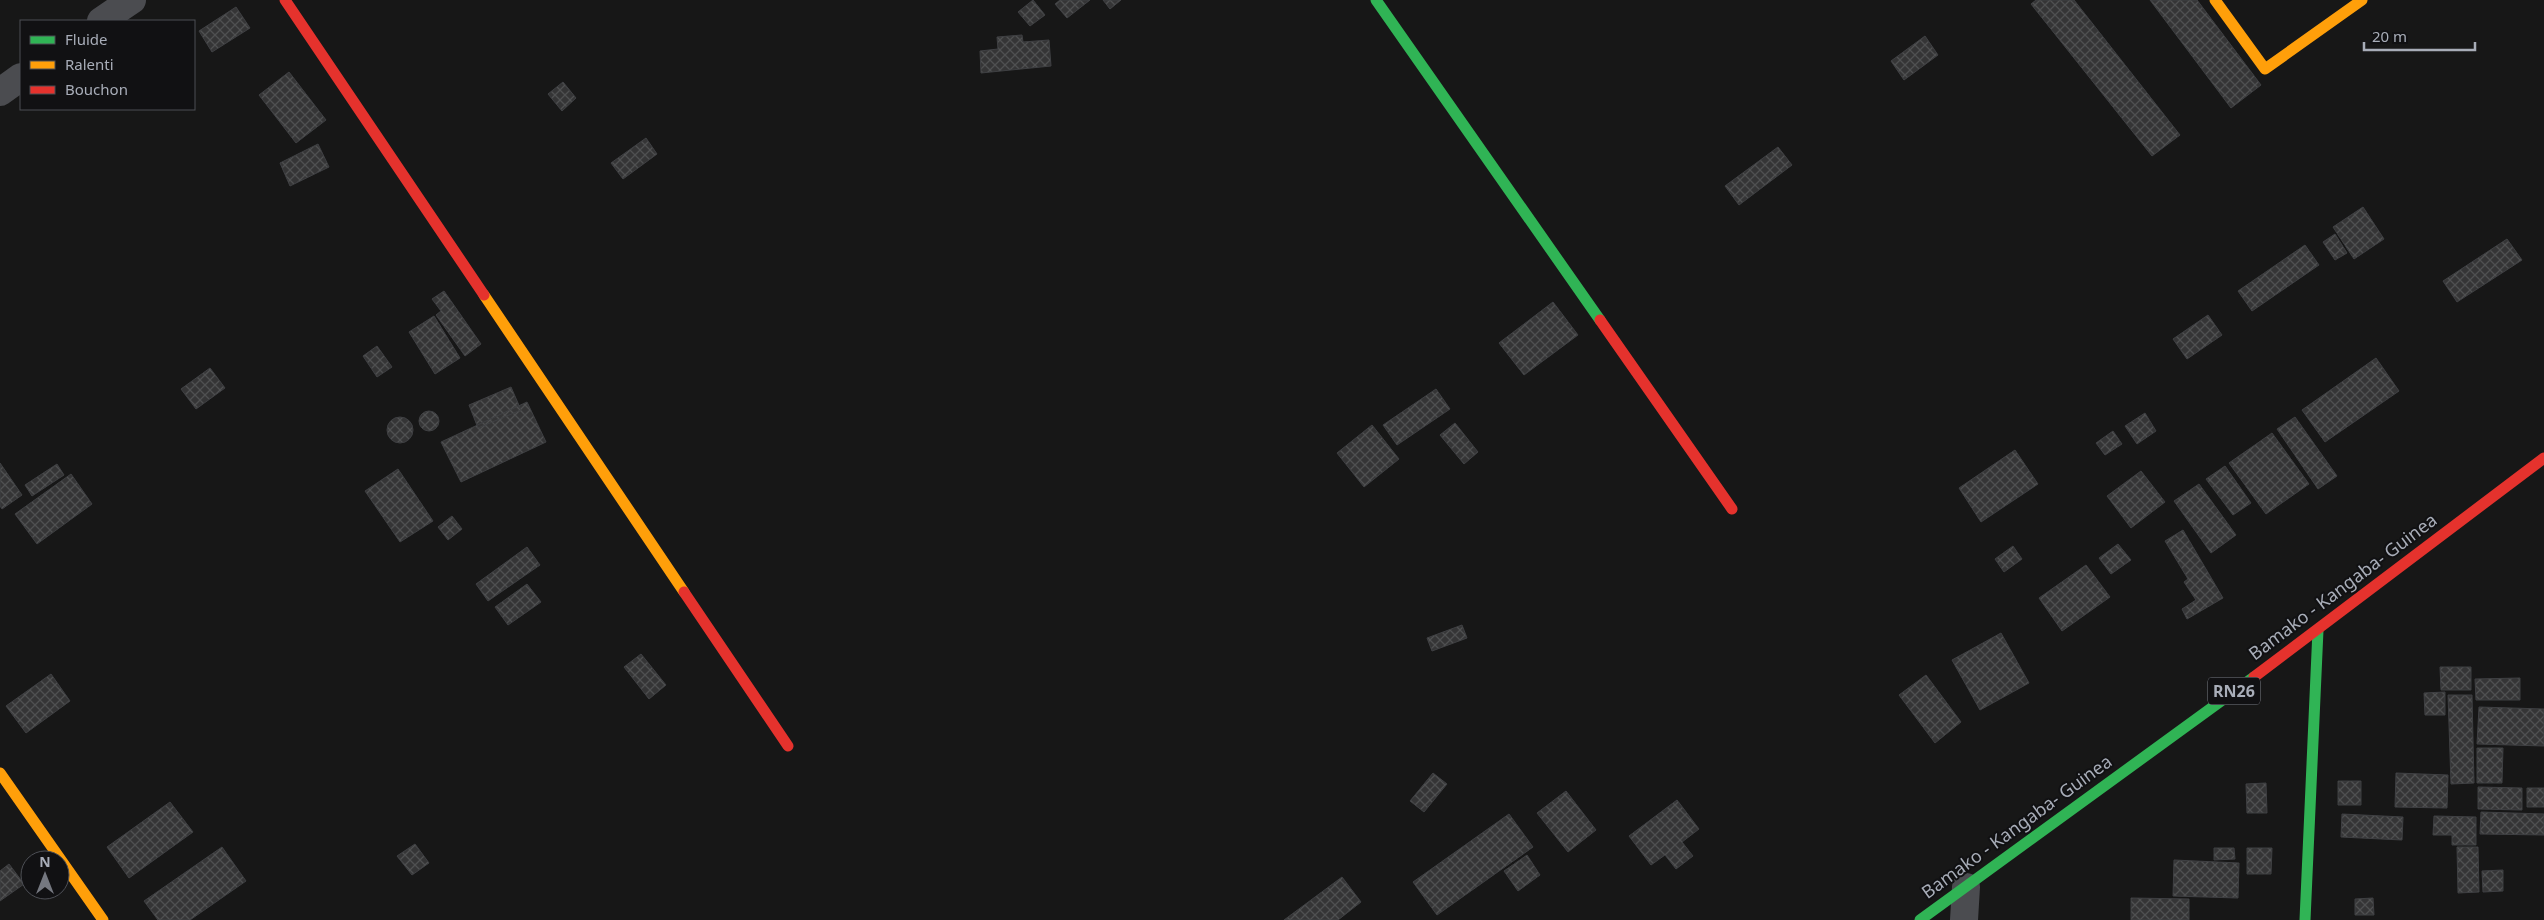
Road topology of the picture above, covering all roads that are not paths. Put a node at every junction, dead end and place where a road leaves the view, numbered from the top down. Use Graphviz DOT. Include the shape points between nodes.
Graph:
graph roads {
  1 [pos="132,0"];
  2 [pos="284,0"];
  3 [pos="1376,0"];
  4 [pos="2215,0"];
  5 [pos="2362,0"];
  6 [pos="102,20"];
  7 [pos="20,78"];
  8 [pos="0,92"];
  9 [pos="2544,458"];
  10 [pos="1732,509"];
  11 [pos="2318,630"];
  12 [pos="788,746"];
  13 [pos="0,773"];
  14 [pos="1966,886"];
  15 [pos="103,920"];
  16 [pos="1920,920"];
  17 [pos="1964,920"];
  18 [pos="2305,920"];
  1 -- 6 [label="street"];
  2 -- 12 [label="street"];
  3 -- 10 [label="street"];
  4 -- 5 [label="street" via="2264,69"];
  7 -- 8 [label="street"];
  9 -- 11 [label="street, Bamako - Kangaba- Guinea / RN26"];
  11 -- 14 [label="street, Bamako - Kangaba- Guinea / RN26"];
  11 -- 18 [label="street"];
  13 -- 15 [label="street"];
  14 -- 16 [label="street, Bamako - Kangaba- Guinea / RN26"];
  14 -- 17 [label="street"];
}
